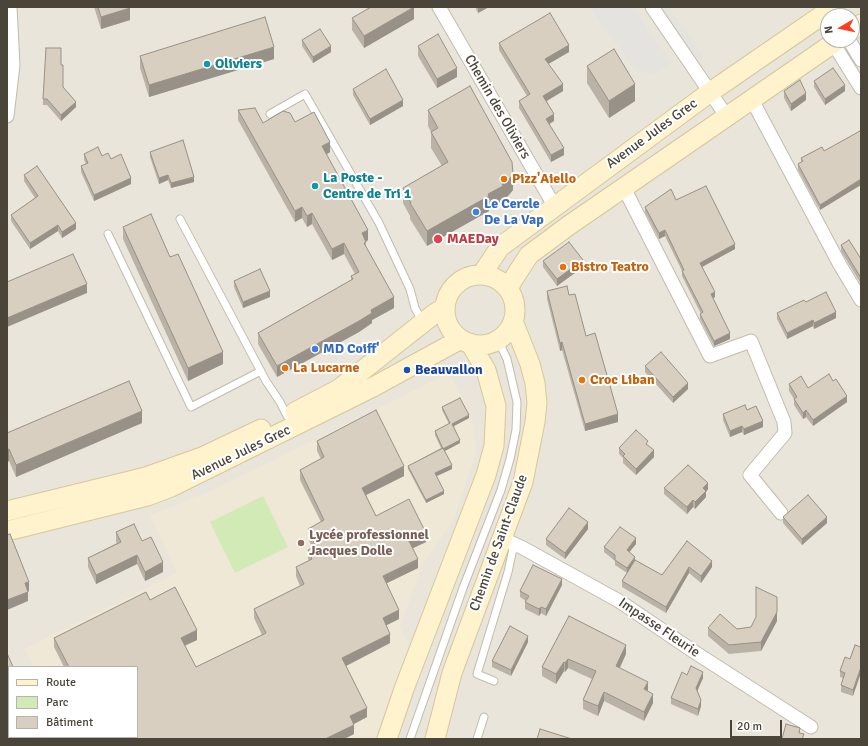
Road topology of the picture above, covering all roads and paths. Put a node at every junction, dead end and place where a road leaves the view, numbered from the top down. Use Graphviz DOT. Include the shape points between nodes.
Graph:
graph roads {
  1 [pos="10,7"];
  2 [pos="438,7"];
  3 [pos="652,7"];
  4 [pos="834,7"];
  5 [pos="830,48"];
  6 [pos="843,48"];
  7 [pos="848,48"];
  8 [pos="861,60"];
  9 [pos="861,88"];
  10 [pos="709,93"];
  11 [pos="752,100"];
  12 [pos="270,114"];
  13 [pos="7,116"];
  14 [pos="727,117"];
  15 [pos="624,188"];
  16 [pos="555,207"];
  17 [pos="180,219"];
  18 [pos="108,234"];
  19 [pos="482,274"];
  20 [pos="508,289"];
  21 [pos="861,300"];
  22 [pos="444,308"];
  23 [pos="513,321"];
  24 [pos="423,323"];
  25 [pos="498,340"];
  26 [pos="465,341"];
  27 [pos="261,372"];
  28 [pos="287,416"];
  29 [pos="7,511"];
  30 [pos="781,513"];
  31 [pos="7,531"];
  32 [pos="508,541"];
  33 [pos="494,681"];
  34 [pos="484,717"];
  35 [pos="811,727"];
  36 [pos="387,739"];
  37 [pos="410,739"];
  38 [pos="435,739"];
  39 [pos="477,739"];
  1 -- 13 [label="street" via="13,65"];
  2 -- 16 [label="street, Chemin des Oliviers"];
  3 -- 10 [label="street"];
  4 -- 10 [label="street, Avenue Jules Grec"];
  5 -- 11 [label="street, Avenue Jules Grec"];
  6 -- 9 [label="street"];
  7 -- 8 [label="street"];
  10 -- 14 [label="street"];
  10 -- 16 [label="street, Avenue Jules Grec"];
  11 -- 14 [label="street, Avenue Jules Grec"];
  11 -- 21 [label="street"];
  12 -- 24 [label="lane" via="305,94 379,223"];
  14 -- 15 [label="street, Avenue Jules Grec"];
  15 -- 20 [label="street, Avenue Jules Grec" via="529,256"];
  15 -- 30 [label="street" via="710,356 751,341 784,422 785,433 750,475"];
  16 -- 19 [label="street, Avenue Jules Grec" via="500,247"];
  17 -- 27 [label="lane"];
  18 -- 27 [label="lane" via="191,407"];
  19 -- 20 [label="street" via="497,279"];
  19 -- 22 [label="street" via="458,282 446,298"];
  20 -- 23 [label="street" via="514,299"];
  22 -- 24 [label="street, Avenue Jules Grec"];
  22 -- 26 [label="street" via="446,320 452,331"];
  23 -- 25 [label="street" via="507,332"];
  23 -- 32 [label="street, Chemin de Saint-Claude" via="530,364 537,403 523,482"];
  24 -- 28 [label="street, Avenue Jules Grec" via="339,389"];
  25 -- 26 [label="street" via="489,344"];
  25 -- 37 [label="lane, Chemin de Saint-Claude" via="507,358 517,402 516,430 510,459"];
  26 -- 31 [label="street, Avenue Jules Grec" via="171,487 147,496"];
  26 -- 36 [label="street" via="486,370 496,406 494,446 486,475"];
  27 -- 28 [label="lane"];
  28 -- 29 [label="street, Avenue Jules Grec" via="174,468"];
  32 -- 33 [label="lane" via="508,572 478,674"];
  32 -- 35 [label="street, Impasse Fleurie" via="619,601"];
  32 -- 38 [label="street, Chemin de Saint-Claude" via="452,672"];
  34 -- 39 [label="lane"];
}
